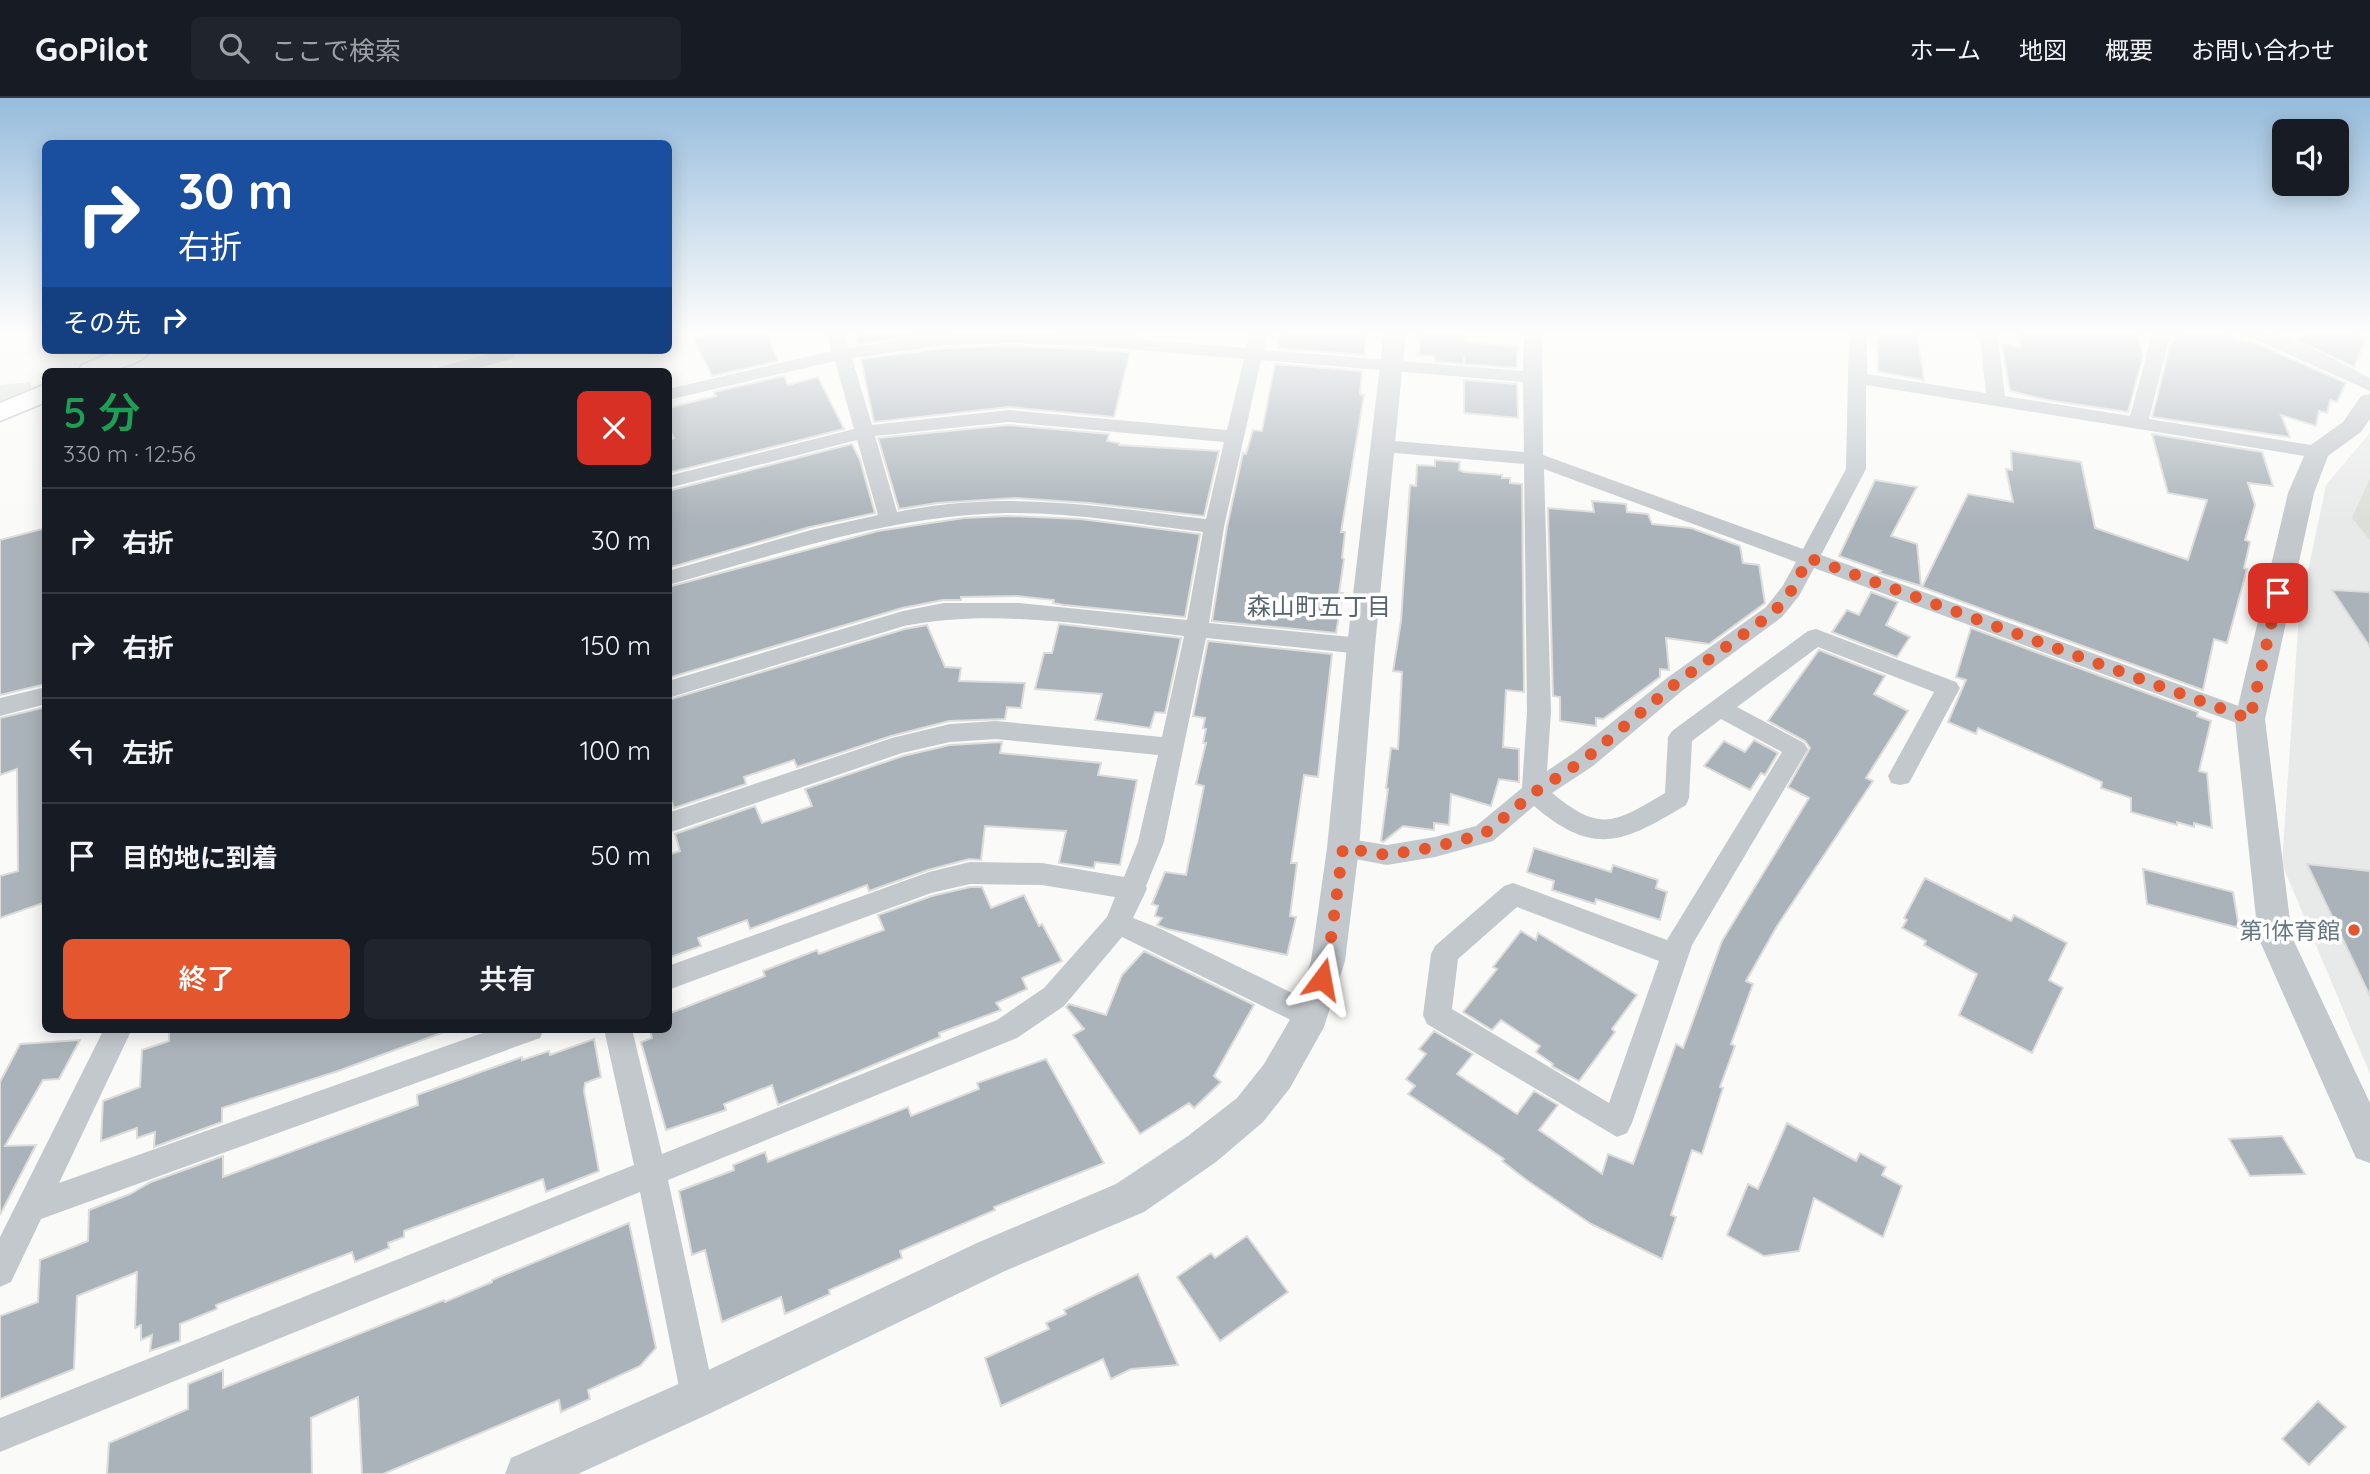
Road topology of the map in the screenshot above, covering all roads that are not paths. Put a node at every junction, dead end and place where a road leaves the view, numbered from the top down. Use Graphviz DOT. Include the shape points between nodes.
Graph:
graph roads {
  1 [pos="39,395"];
  2 [pos="854,395"];
  3 [pos="1245,395"];
  4 [pos="1389,395"];
  5 [pos="1533,395"];
  6 [pos="1858,395"];
  7 [pos="1961,395"];
  8 [pos="1995,395"];
  9 [pos="2145,395"];
  10 [pos="1996,401"];
  11 [pos="2370,401"];
  12 [pos="0,413"];
  13 [pos="2138,423"];
  14 [pos="864,432"];
  15 [pos="1235,437"];
  16 [pos="1383,446"];
  17 [pos="2317,452"];
  18 [pos="1535,459"];
  19 [pos="672,481"];
  20 [pos="889,519"];
  21 [pos="1214,527"];
  22 [pos="1809,558"];
  23 [pos="672,577"];
  24 [pos="1197,629"];
  25 [pos="1361,646"];
  26 [pos="672,689"];
  27 [pos="42,696"];
  28 [pos="0,707"];
  29 [pos="1720,708"];
  30 [pos="2250,719"];
  31 [pos="1170,747"];
  32 [pos="1899,776"];
  33 [pos="1535,792"];
  34 [pos="672,821"];
  35 [pos="1343,848"];
  36 [pos="1134,889"];
  37 [pos="1117,924"];
  38 [pos="1675,955"];
  39 [pos="672,977"];
  40 [pos="1311,1016"];
  41 [pos="116,1033"];
  42 [pos="519,1033"];
  43 [pos="619,1033"];
  44 [pos="2370,1145"];
  45 [pos="651,1172"];
  46 [pos="34,1207"];
  47 [pos="0,1271"];
  48 [pos="698,1398"];
  49 [pos="0,1435"];
  50 [pos="527,1474"];
  1 -- 12 [label="main road"];
  2 -- 14 [label="street"];
  3 -- 15 [label="street"];
  4 -- 16 [label="street"];
  5 -- 18 [label="street"];
  6 -- 22 [label="street" via="1856,468"];
  7 -- 10 [label="street"];
  8 -- 10 [label="street"];
  9 -- 13 [label="street"];
  10 -- 13 [label="street"];
  11 -- 17 [label="street" via="2352,427"];
  13 -- 17 [label="street"];
  14 -- 15 [label="street" via="1009,416"];
  14 -- 19 [label="street"];
  14 -- 20 [label="street"];
  15 -- 21 [label="street"];
  16 -- 18 [label="street"];
  16 -- 25 [label="street"];
  17 -- 30 [label="street" via="2301,493"];
  18 -- 22 [label="street"];
  18 -- 33 [label="street" via="1539,712"];
  20 -- 21 [label="street" via="932,512 1056,507"];
  20 -- 23 [label="street" via="817,534"];
  21 -- 24 [label="street"];
  22 -- 30 [label="street"];
  22 -- 33 [label="street" via="1774,612 1675,684 1584,760"];
  24 -- 25 [label="street"];
  24 -- 26 [label="street" via="1019,611 944,611 903,619"];
  24 -- 31 [label="street"];
  25 -- 35 [label="street"];
  27 -- 28 [label="street"];
  29 -- 32 [label="street" via="1816,637 1948,688"];
  29 -- 33 [label="street" via="1680,737 1677,798 1632,826 1603,832 1565,819"];
  29 -- 38 [label="street" via="1796,749"];
  30 -- 44 [label="street" via="2276,937"];
  31 -- 34 [label="street" via="996,730 950,733 900,744"];
  31 -- 36 [label="street" via="1151,842"];
  33 -- 35 [label="street" via="1484,834 1387,855"];
  35 -- 40 [label="street" via="1328,961"];
  36 -- 37 [label="street"];
  36 -- 39 [label="street" via="1042,874 970,873 929,883"];
  37 -- 40 [label="street"];
  37 -- 45 [label="street" via="1054,997 1007,1030"];
  38 -- 38 [label="street" via="1617,1123 1437,1015 1445,954 1513,894"];
  40 -- 48 [label="street" via="1277,1076 1250,1110 1129,1198 991,1258"];
  41 -- 46 [label="street"];
  42 -- 46 [label="street"];
  43 -- 45 [label="street"];
  45 -- 48 [label="street"];
  45 -- 49 [label="street"];
  46 -- 47 [label="street"];
  48 -- 50 [label="street"];
}
